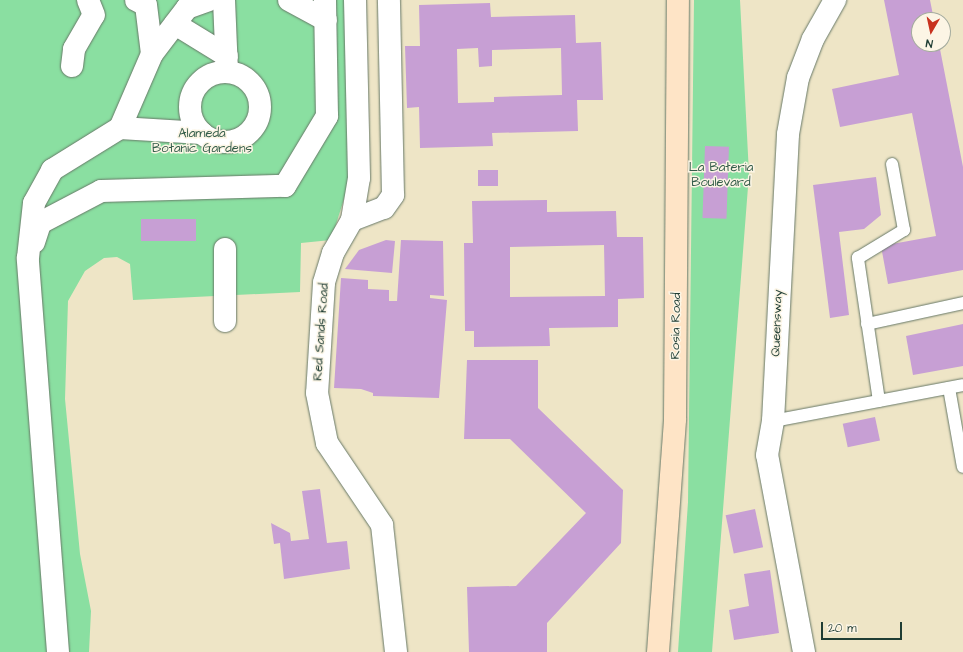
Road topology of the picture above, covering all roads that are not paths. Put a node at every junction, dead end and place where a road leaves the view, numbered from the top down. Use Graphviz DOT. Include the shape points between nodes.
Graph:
graph roads {
  1 [pos="88,0"];
  2 [pos="136,0"];
  3 [pos="209,0"];
  4 [pos="224,0"];
  5 [pos="289,0"];
  6 [pos="355,0"];
  7 [pos="389,0"];
  8 [pos="678,0"];
  9 [pos="835,0"];
  10 [pos="326,10"];
  11 [pos="175,24"];
  12 [pos="152,54"];
  13 [pos="227,64"];
  14 [pos="72,66"];
  15 [pos="120,128"];
  16 [pos="202,133"];
  17 [pos="892,164"];
  18 [pos="352,220"];
  19 [pos="225,249"];
  20 [pos="28,258"];
  21 [pos="963,303"];
  22 [pos="225,321"];
  23 [pos="867,324"];
  24 [pos="963,385"];
  25 [pos="949,388"];
  26 [pos="879,401"];
  27 [pos="773,421"];
  28 [pos="963,467"];
  29 [pos="58,652"];
  30 [pos="396,652"];
  31 [pos="658,652"];
  32 [pos="804,652"];
  1 -- 14 [label="street" via="94,15 74,49"];
  2 -- 12 [label="street" via="146,5"];
  3 -- 11 [label="street" via="186,8"];
  4 -- 13 [label="street"];
  5 -- 10 [label="street"];
  6 -- 18 [label="street, Red Sands Road" via="359,178"];
  7 -- 18 [label="street" via="392,195 384,208"];
  8 -- 31 [label="main road, Rosia Road" via="675,419"];
  9 -- 27 [label="street, Queensway" via="813,39 798,78 788,134"];
  10 -- 20 [label="street" via="327,116 285,186 101,191 40,223"];
  11 -- 12 [label="street"];
  11 -- 13 [label="street"];
  12 -- 15 [label="street"];
  13 -- 16 [label="street" via="209,75 193,92 191,114"];
  13 -- 16 [label="street" via="251,83 261,105 259,116 250,131 223,146"];
  15 -- 16 [label="street"];
  15 -- 20 [label="street" via="52,170 34,204"];
  17 -- 23 [label="lane" via="904,230 858,258"];
  18 -- 30 [label="street, Red Sands Road" via="333,254 324,283 318,414 327,443 382,525"];
  19 -- 22 [label="street"];
  20 -- 29 [label="street"];
  21 -- 23 [label="lane"];
  23 -- 26 [label="lane"];
  24 -- 25 [label="lane"];
  25 -- 26 [label="lane"];
  25 -- 28 [label="lane"];
  26 -- 27 [label="lane"];
  27 -- 32 [label="street, Queensway" via="767,455 769,476"];
}
